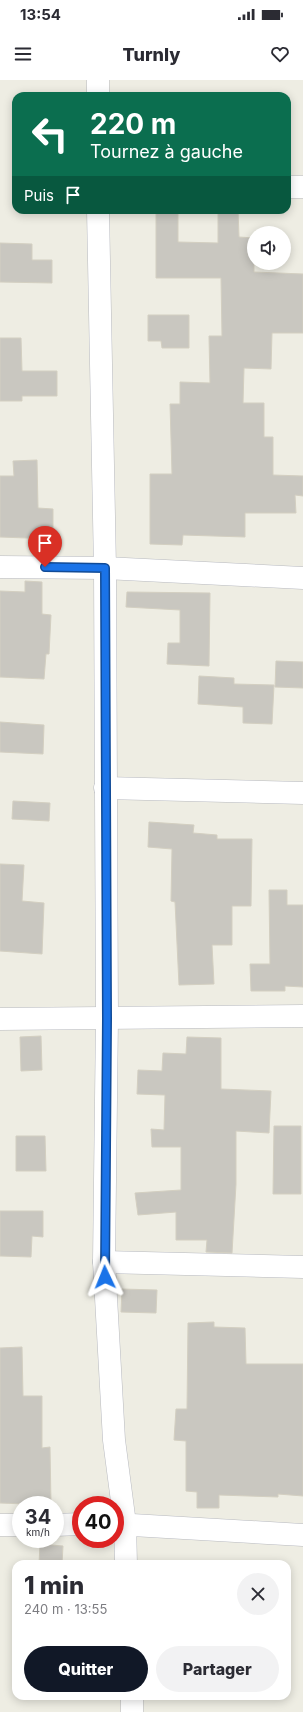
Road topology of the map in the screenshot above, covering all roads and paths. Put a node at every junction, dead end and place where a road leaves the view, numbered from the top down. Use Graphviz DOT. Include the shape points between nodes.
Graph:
graph roads {
  1 [pos="98,80"];
  2 [pos="98,92"];
  3 [pos="291,187"];
  4 [pos="303,187"];
  5 [pos="98,214"];
  6 [pos="0,567"];
  7 [pos="105,568"];
  8 [pos="303,578"];
  9 [pos="105,788"];
  10 [pos="303,793"];
  11 [pos="303,1016"];
  12 [pos="0,1018"];
  13 [pos="107,1018"];
  14 [pos="104,1262"];
  15 [pos="303,1267"];
  16 [pos="118,1496"];
  17 [pos="124,1524"];
  18 [pos="0,1525"];
  19 [pos="12,1525"];
  20 [pos="303,1535"];
  21 [pos="124,1548"];
  22 [pos="125,1560"];
  23 [pos="132,1700"];
  24 [pos="132,1712"];
  1 -- 2 [label="street"];
  3 -- 4 [label="street"];
  5 -- 7 [label="street"];
  6 -- 7 [label="street"];
  7 -- 8 [label="street"];
  7 -- 9 [label="street"];
  9 -- 10 [label="street"];
  9 -- 13 [label="street"];
  11 -- 13 [label="street"];
  12 -- 13 [label="street"];
  13 -- 14 [label="street"];
  14 -- 15 [label="street"];
  14 -- 16 [label="street"];
  17 -- 20 [label="street"];
  18 -- 19 [label="street"];
  21 -- 22 [label="street"];
  23 -- 24 [label="street"];
}
